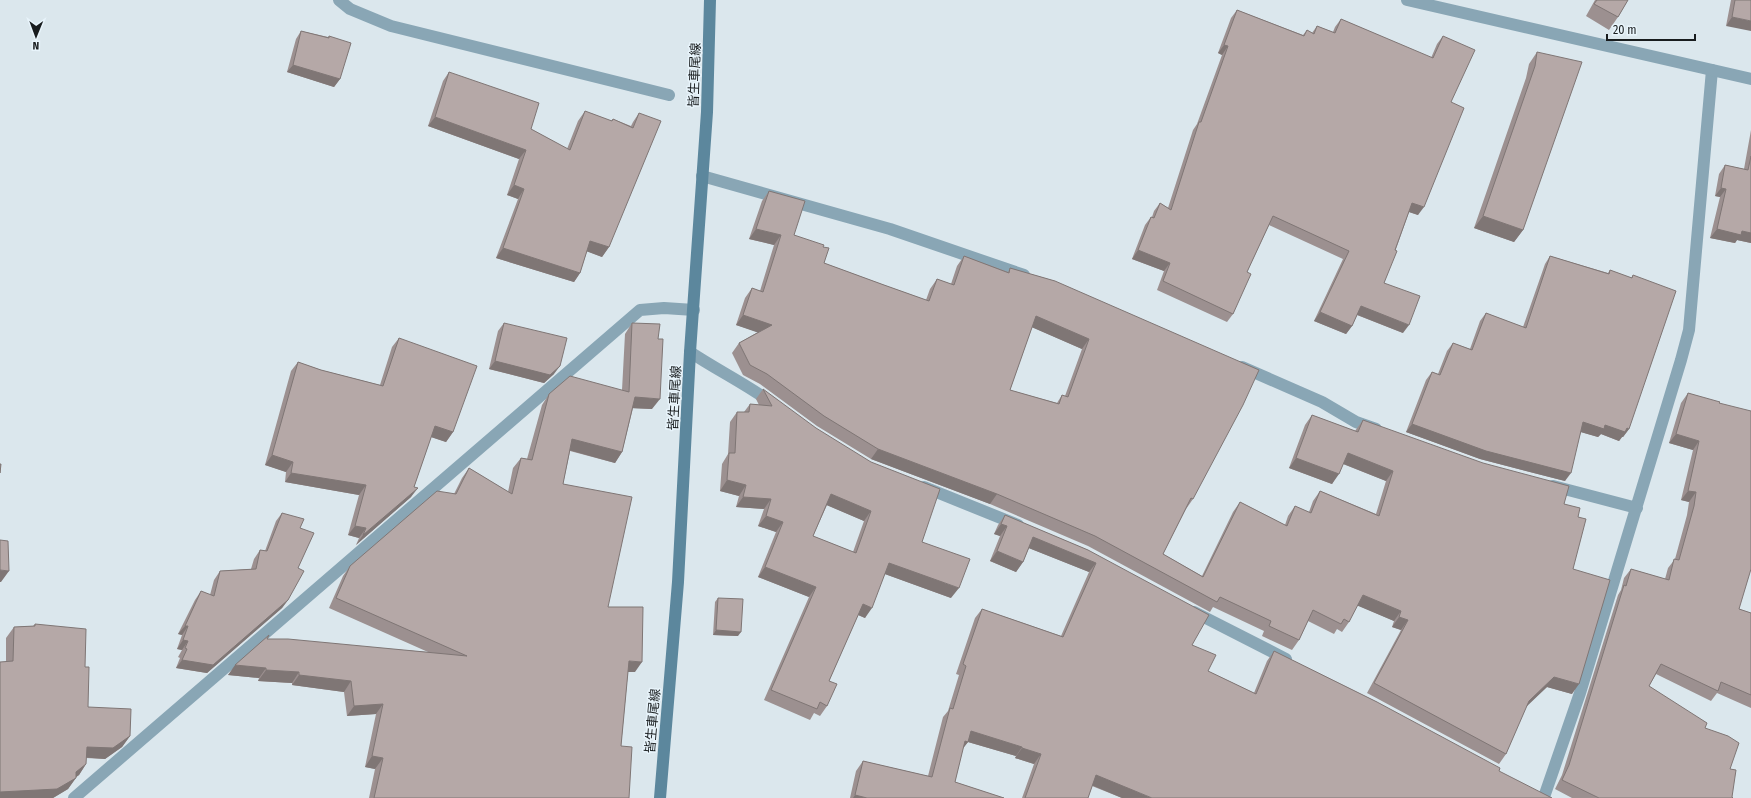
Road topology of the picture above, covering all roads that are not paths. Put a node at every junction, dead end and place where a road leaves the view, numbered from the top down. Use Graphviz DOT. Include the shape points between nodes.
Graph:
graph roads {
  1 [pos="339,0"];
  2 [pos="710,0"];
  3 [pos="1407,0"];
  4 [pos="1712,70"];
  5 [pos="1751,79"];
  6 [pos="669,94"];
  7 [pos="702,176"];
  8 [pos="1038,279"];
  9 [pos="694,310"];
  10 [pos="690,352"];
  11 [pos="1232,363"];
  12 [pos="781,409"];
  13 [pos="1385,432"];
  14 [pos="1538,482"];
  15 [pos="912,483"];
  16 [pos="1637,508"];
  17 [pos="1026,528"];
  18 [pos="1180,605"];
  19 [pos="1298,666"];
  20 [pos="1530,789"];
  21 [pos="1545,797"];
  22 [pos="74,798"];
  23 [pos="660,798"];
  1 -- 6 [label="street" via="350,9 391,26"];
  2 -- 7 [label="main road, 皆生車尾線" via="707,112"];
  3 -- 4 [label="street"];
  4 -- 5 [label="street"];
  4 -- 16 [label="street" via="1688,330"];
  7 -- 8 [label="street" via="890,229"];
  7 -- 9 [label="main road, 皆生車尾線"];
  9 -- 10 [label="main road, 皆生車尾線"];
  9 -- 22 [label="street" via="640,310"];
  10 -- 12 [label="street" via="720,372 756,390"];
  10 -- 23 [label="main road, 皆生車尾線" via="678,582"];
  11 -- 13 [label="street" via="1322,402 1356,422"];
  14 -- 16 [label="street"];
  15 -- 17 [label="street"];
  16 -- 21 [label="street"];
  18 -- 19 [label="street"];
  20 -- 21 [label="street"];
}
